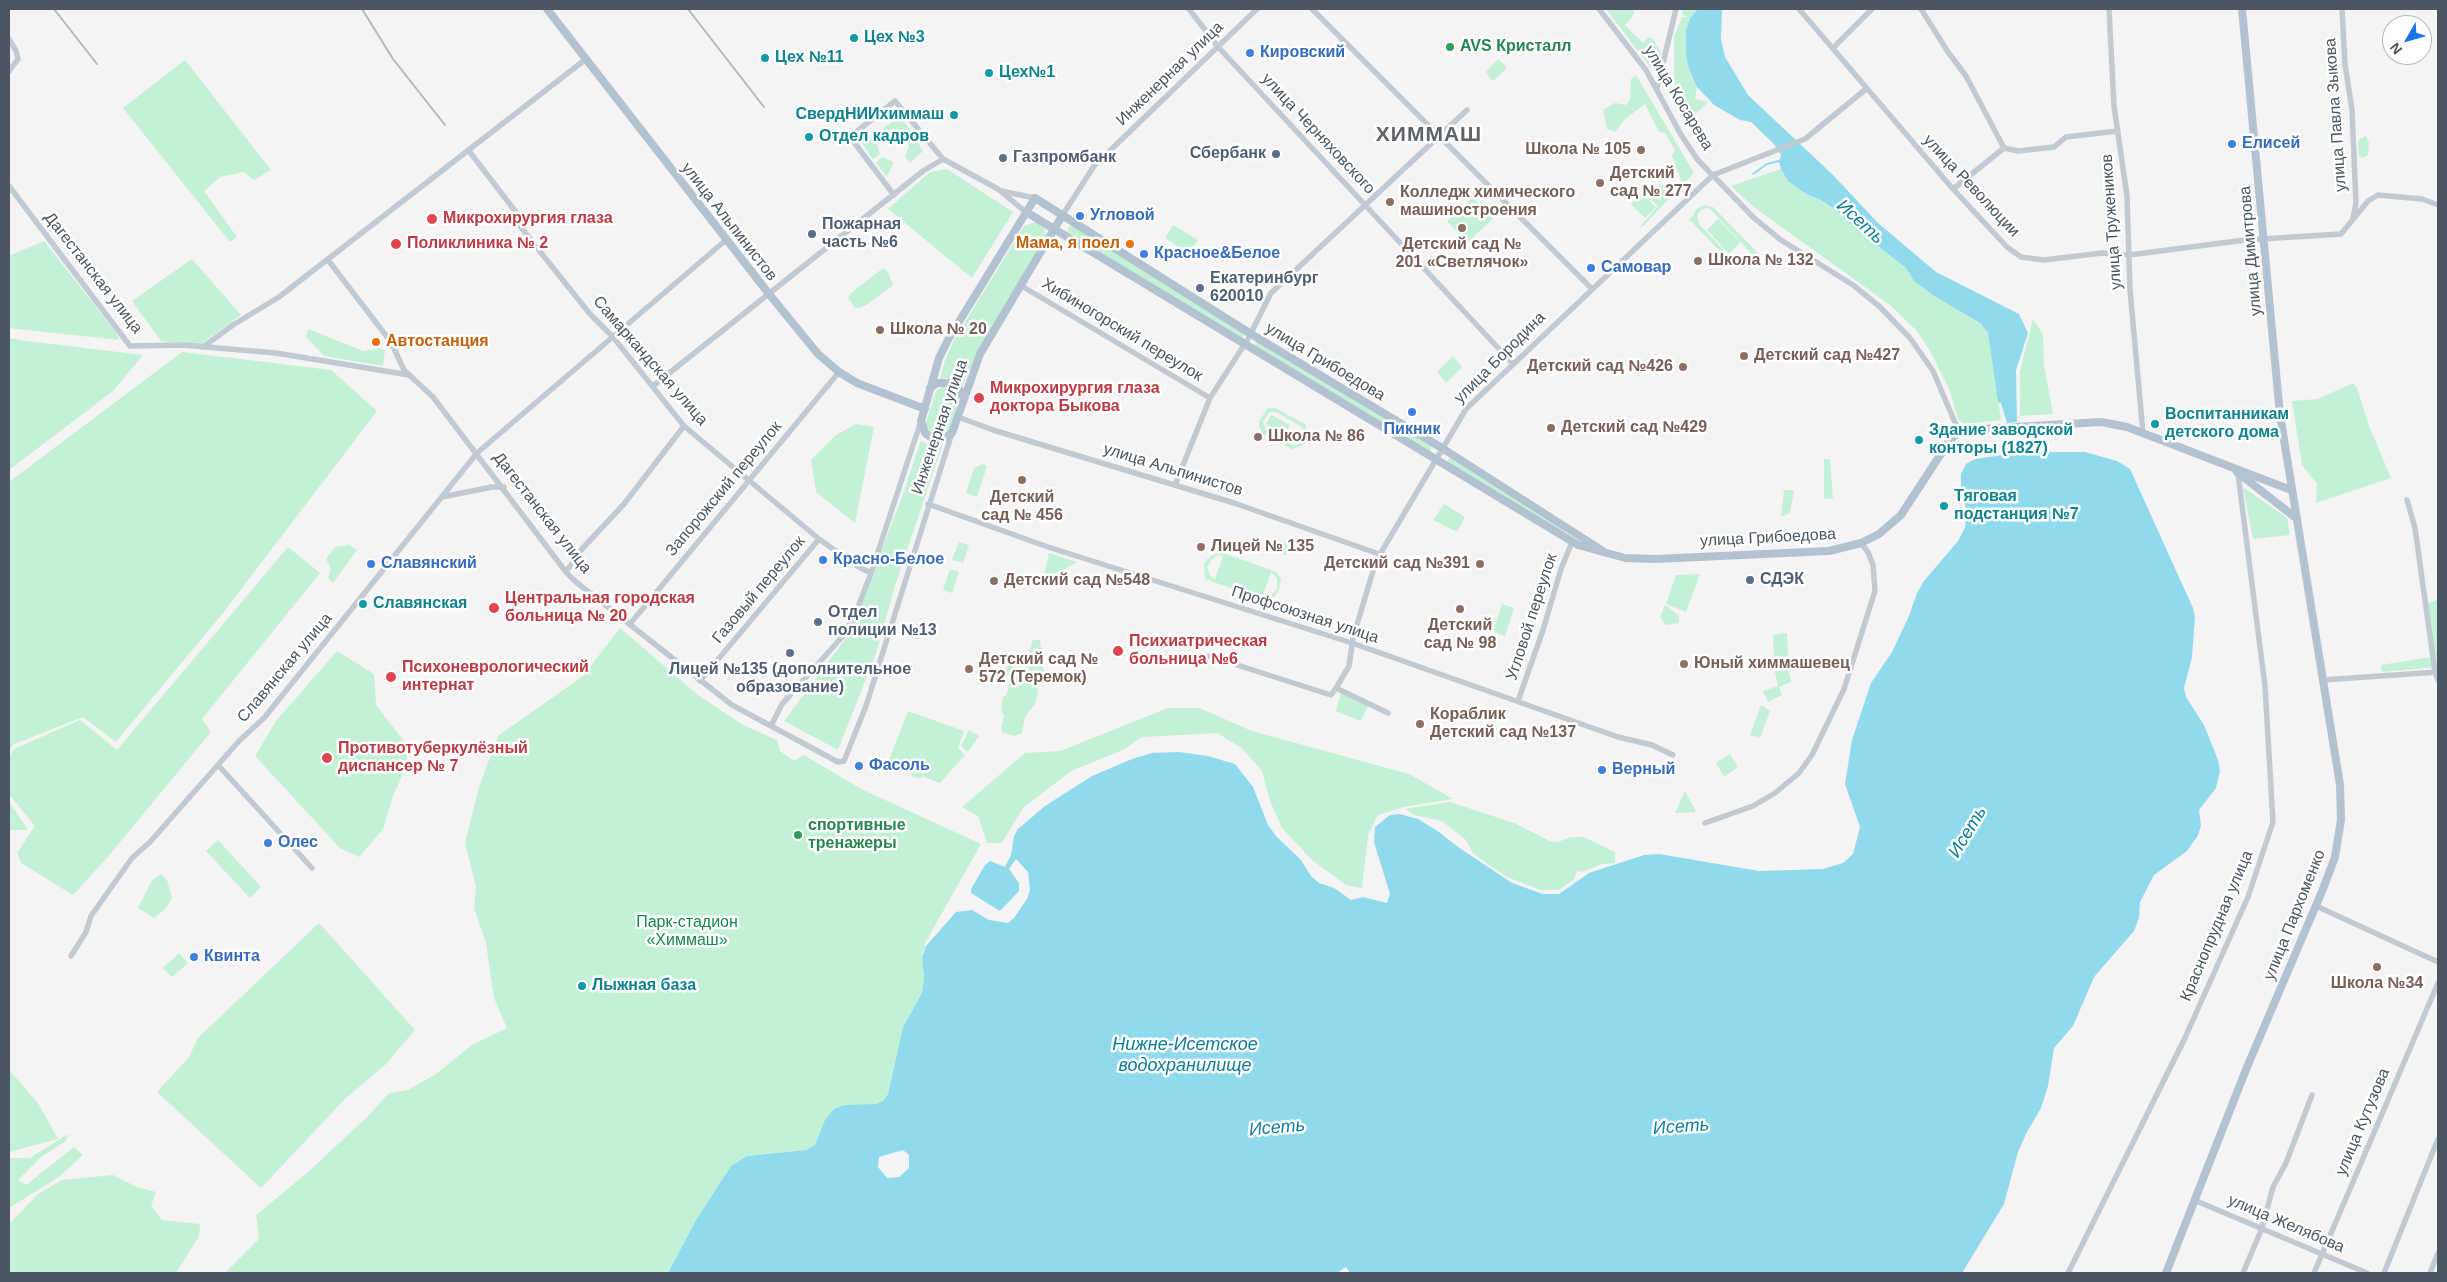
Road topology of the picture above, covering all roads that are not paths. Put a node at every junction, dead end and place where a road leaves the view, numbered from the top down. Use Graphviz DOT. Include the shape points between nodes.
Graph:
graph roads {
  1 [pos="547,9"];
  2 [pos="1189,9"];
  3 [pos="1257,9"];
  4 [pos="1312,9"];
  5 [pos="1598,9"];
  6 [pos="1676,9"];
  7 [pos="1799,9"];
  8 [pos="1872,9"];
  9 [pos="1921,9"];
  10 [pos="2110,9"];
  11 [pos="2242,9"];
  12 [pos="2342,9"];
  13 [pos="9,39"];
  14 [pos="1219,48"];
  15 [pos="1832,48"];
  16 [pos="586,59"];
  17 [pos="9,71"];
  18 [pos="1657,88"];
  19 [pos="1866,89"];
  20 [pos="1467,110"];
  21 [pos="2118,130"];
  22 [pos="1440,136"];
  23 [pos="2004,148"];
  24 [pos="469,152"];
  25 [pos="943,159"];
  26 [pos="1713,175"];
  27 [pos="9,186"];
  28 [pos="1953,189"];
  29 [pos="999,190"];
  30 [pos="894,195"];
  31 [pos="1035,198"];
  32 [pos="1365,205"];
  33 [pos="2438,206"];
  34 [pos="1026,212"];
  35 [pos="1062,216"];
  36 [pos="2352,220"];
  37 [pos="1054,230"];
  38 [pos="2264,239"];
  39 [pos="726,240"];
  40 [pos="2129,255"];
  41 [pos="328,260"];
  42 [pos="1020,284"];
  43 [pos="1592,289"];
  44 [pos="769,294"];
  45 [pos="1251,334"];
  46 [pos="613,337"];
  47 [pos="1245,345"];
  48 [pos="203,347"];
  49 [pos="1513,364"];
  50 [pos="840,372"];
  51 [pos="409,375"];
  52 [pos="653,386"];
  53 [pos="930,388"];
  54 [pos="963,397"];
  55 [pos="1210,398"];
  56 [pos="925,409"];
  57 [pos="958,417"];
  58 [pos="921,421"];
  59 [pos="684,426"];
  60 [pos="1959,432"];
  61 [pos="952,433"];
  62 [pos="2143,433"];
  63 [pos="1442,448"];
  64 [pos="477,453"];
  65 [pos="1436,460"];
  66 [pos="2229,466"];
  67 [pos="2238,474"];
  68 [pos="748,479"];
  69 [pos="1175,485"];
  70 [pos="504,487"];
  71 [pos="2291,490"];
  72 [pos="440,498"];
  73 [pos="2407,500"];
  74 [pos="928,504"];
  75 [pos="2296,518"];
  76 [pos="819,539"];
  77 [pos="1572,542"];
  78 [pos="1861,543"];
  79 [pos="1379,554"];
  80 [pos="1606,554"];
  81 [pos="566,572"];
  82 [pos="871,572"];
  83 [pos="630,624"];
  84 [pos="1352,643"];
  85 [pos="1209,656"];
  86 [pos="2437,672"];
  87 [pos="2323,680"];
  88 [pos="2438,680"];
  89 [pos="700,681"];
  90 [pos="1336,688"];
  91 [pos="1518,701"];
  92 [pos="1388,713"];
  93 [pos="771,726"];
  94 [pos="1672,755"];
  95 [pos="844,761"];
  96 [pos="218,765"];
  97 [pos="1705,822"];
  98 [pos="312,868"];
  99 [pos="2316,906"];
  100 [pos="71,956"];
  101 [pos="2438,962"];
  102 [pos="2438,983"];
  103 [pos="2312,1095"];
  104 [pos="2438,1139"];
  105 [pos="2194,1200"];
  106 [pos="2262,1228"];
  107 [pos="2438,1253"];
  108 [pos="2322,1254"];
  109 [pos="2068,1273"];
  110 [pos="2166,1273"];
  111 [pos="2243,1273"];
  112 [pos="2314,1273"];
  113 [pos="2367,1273"];
  114 [pos="2384,1273"];
  115 [pos="2430,1273"];
  1 -- 16 [label="main road, улица Альпинистов"];
  2 -- 14 [label="street, улица Черняховского"];
  3 -- 14 [label="street, Инженерная улица"];
  4 -- 22 [label="street"];
  5 -- 18 [label="street, улица Косарева" via="1630,47"];
  6 -- 18 [label="street"];
  7 -- 15 [label="street, улица Революции"];
  8 -- 15 [label="street"];
  9 -- 23 [label="street" via="1966,76"];
  10 -- 21 [label="street, улица Тружеников"];
  11 -- 38 [label="main road, улица Димитрова"];
  12 -- 36 [label="street, улица Павла Зыкова" via="2352,110 2356,203"];
  13 -- 17 [label="street" via="18,60"];
  14 -- 32 [label="street, улица Черняховского"];
  14 -- 35 [label="street, Инженерная улица" via="1094,166"];
  15 -- 19 [label="street, улица Революции"];
  16 -- 24 [label="street"];
  16 -- 39 [label="main road, улица Альпинистов"];
  18 -- 26 [label="street, улица Косарева" via="1689,148"];
  19 -- 26 [label="street, улица Бородина" via="1805,139"];
  19 -- 28 [label="street, улица Революции"];
  20 -- 22 [label="street"];
  21 -- 23 [label="street" via="2066,137 2054,147 2018,151"];
  21 -- 40 [label="street, улица Тружеников" via="2127,196"];
  22 -- 32 [label="street"];
  22 -- 43 [label="street"];
  23 -- 28 [label="street"];
  24 -- 41 [label="street"];
  24 -- 46 [label="street, Самаркандская улица" via="519,216 518,223 530,239 590,314"];
  25 -- 29 [label="street, улица Грибоедова"];
  25 -- 30 [label="street"];
  25 -- 30 [label="street" via="895,101 850,137"];
  26 -- 43 [label="street, улица Бородина"];
  26 -- 60 [label="street, улица Косарева" via="1753,217 1789,245 1853,285 1910,338 1933,371"];
  27 -- 48 [label="street, Дагестанская улица" via="130,346"];
  28 -- 40 [label="street, улица Революции" via="2007,247 2021,257 2044,260 2102,253"];
  29 -- 31 [label="street, улица Грибоедова"];
  29 -- 34 [label="street, улица Грибоедова"];
  30 -- 44 [label="street"];
  31 -- 34 [label="main road, Инженерная улица"];
  31 -- 35 [label="main road, улица Грибоедова"];
  32 -- 45 [label="street" via="1271,293"];
  32 -- 49 [label="street, улица Черняховского"];
  33 -- 36 [label="street, улица Революции" via="2422,199 2378,195 2368,200"];
  34 -- 37 [label="main road, улица Грибоедова"];
  34 -- 53 [label="main road, Инженерная улица" via="949,338"];
  35 -- 37 [label="main road, Инженерная улица"];
  35 -- 45 [label="main road, улица Грибоедова"];
  36 -- 38 [label="street, улица Революции" via="2341,234"];
  37 -- 42 [label="main road, Инженерная улица"];
  37 -- 47 [label="main road, улица Грибоедова"];
  38 -- 40 [label="street, улица Революции"];
  38 -- 71 [label="main road, улица Димитрова" via="2280,415"];
  39 -- 44 [label="main road, улица Альпинистов"];
  39 -- 46 [label="street, Славянская улица"];
  40 -- 62 [label="street, улица Тружеников"];
  41 -- 48 [label="street"];
  41 -- 51 [label="street, Дагестанская улица" via="391,342"];
  42 -- 54 [label="main road, Инженерная улица" via="980,354"];
  42 -- 55 [label="street, Хибиногорский переулок"];
  43 -- 49 [label="street, улица Бородина"];
  44 -- 50 [label="main road, улица Альпинистов" via="818,354"];
  44 -- 52 [label="street"];
  45 -- 47 [label="street"];
  45 -- 63 [label="main road, улица Грибоедова"];
  46 -- 52 [label="street, Самаркандская улица"];
  46 -- 64 [label="street, Славянская улица"];
  47 -- 55 [label="street"];
  47 -- 65 [label="main road, улица Грибоедова"];
  48 -- 51 [label="street, Дагестанская улица" via="276,353"];
  49 -- 63 [label="street, улица Бородина" via="1466,409"];
  50 -- 56 [label="main road, улица Альпинистов" via="857,383"];
  50 -- 68 [label="street, Запорожский переулок"];
  51 -- 64 [label="street, Дагестанская улица" via="427,390"];
  52 -- 59 [label="street, Самаркандская улица"];
  53 -- 54 [label="main road" via="937,383 950,383"];
  53 -- 56 [label="main road, Инженерная улица"];
  54 -- 57 [label="main road, Инженерная улица"];
  55 -- 69 [label="street"];
  56 -- 58 [label="main road, Инженерная улица"];
  57 -- 61 [label="main road, Инженерная улица"];
  57 -- 69 [label="street, улица Альпинистов"];
  58 -- 61 [label="main road" via="925,433 933,439 943,440"];
  58 -- 82 [label="street, Инженерная улица"];
  59 -- 68 [label="street, Самаркандская улица"];
  59 -- 81 [label="street"];
  60 -- 62 [label="main road" via="2101,422"];
  60 -- 78 [label="main road, улица Грибоедова" via="1946,446 1901,515 1879,534"];
  61 -- 74 [label="street, Инженерная улица"];
  62 -- 66 [label="main road"];
  63 -- 65 [label="street, улица Бородина"];
  63 -- 80 [label="main road, улица Грибоедова"];
  64 -- 70 [label="street, Дагестанская улица"];
  64 -- 72 [label="street, Славянская улица"];
  65 -- 77 [label="main road, улица Грибоедова"];
  65 -- 79 [label="street, улица Бородина"];
  66 -- 67 [label="main road"];
  66 -- 71 [label="main road"];
  67 -- 75 [label="main road"];
  67 -- 109 [label="street, Краснопрудная улица" via="2265,686 2273,822 2248,897 2200,1003"];
  68 -- 76 [label="street, Самаркандская улица"];
  68 -- 83 [label="street, Запорожский переулок"];
  69 -- 79 [label="street, улица Альпинистов"];
  70 -- 72 [label="street"];
  70 -- 81 [label="street, Дагестанская улица"];
  71 -- 75 [label="main road, улица Пархоменко"];
  72 -- 96 [label="street, Славянская улица" via="264,718"];
  73 -- 86 [label="street" via="2416,528"];
  74 -- 84 [label="street, Профсоюзная улица" via="1048,546"];
  74 -- 95 [label="street, Инженерная улица" via="876,678"];
  75 -- 87 [label="main road, улица Пархоменко"];
  76 -- 82 [label="street, Самаркандская улица"];
  76 -- 89 [label="street, Газовый переулок"];
  77 -- 80 [label="main road, улица Грибоедова"];
  77 -- 91 [label="street, Угловой переулок"];
  78 -- 80 [label="main road, улица Грибоедова" via="1829,551 1774,554 1635,559"];
  78 -- 97 [label="street" via="1873,564 1875,591 1844,690 1812,755 1799,773 1775,793 1753,806"];
  79 -- 84 [label="street, улица Бородина"];
  81 -- 83 [label="street, Дагестанская улица"];
  82 -- 93 [label="street, Инженерная улица" via="848,630 782,704"];
  83 -- 89 [label="street, Дагестанская улица"];
  84 -- 90 [label="street, улица Бородина" via="1349,666"];
  84 -- 91 [label="street, Профсоюзная улица"];
  85 -- 90 [label="street" via="1331,695"];
  86 -- 87 [label="street"];
  86 -- 88 [label="street"];
  87 -- 99 [label="main road, улица Пархоменко" via="2340,785 2341,820 2335,857"];
  89 -- 93 [label="street, Дагестанская улица" via="732,705"];
  90 -- 92 [label="street"];
  91 -- 94 [label="street, Профсоюзная улица" via="1618,737 1652,745"];
  93 -- 95 [label="street, Дагестанская улица" via="838,762"];
  96 -- 98 [label="street"];
  96 -- 100 [label="street, Славянская улица" via="132,858 91,916 86,932"];
  99 -- 101 [label="street"];
  99 -- 105 [label="main road, улица Пархоменко"];
  102 -- 108 [label="street, улица Кутузова"];
  103 -- 106 [label="street" via="2286,1163 2273,1187"];
  104 -- 114 [label="street"];
  105 -- 106 [label="street, улица Желябова"];
  105 -- 110 [label="main road, улица Пархоменко"];
  106 -- 108 [label="street, улица Желябова"];
  106 -- 111 [label="street"];
  107 -- 115 [label="street"];
  108 -- 112 [label="street, улица Кутузова"];
  108 -- 113 [label="street, улица Желябова"];
}
